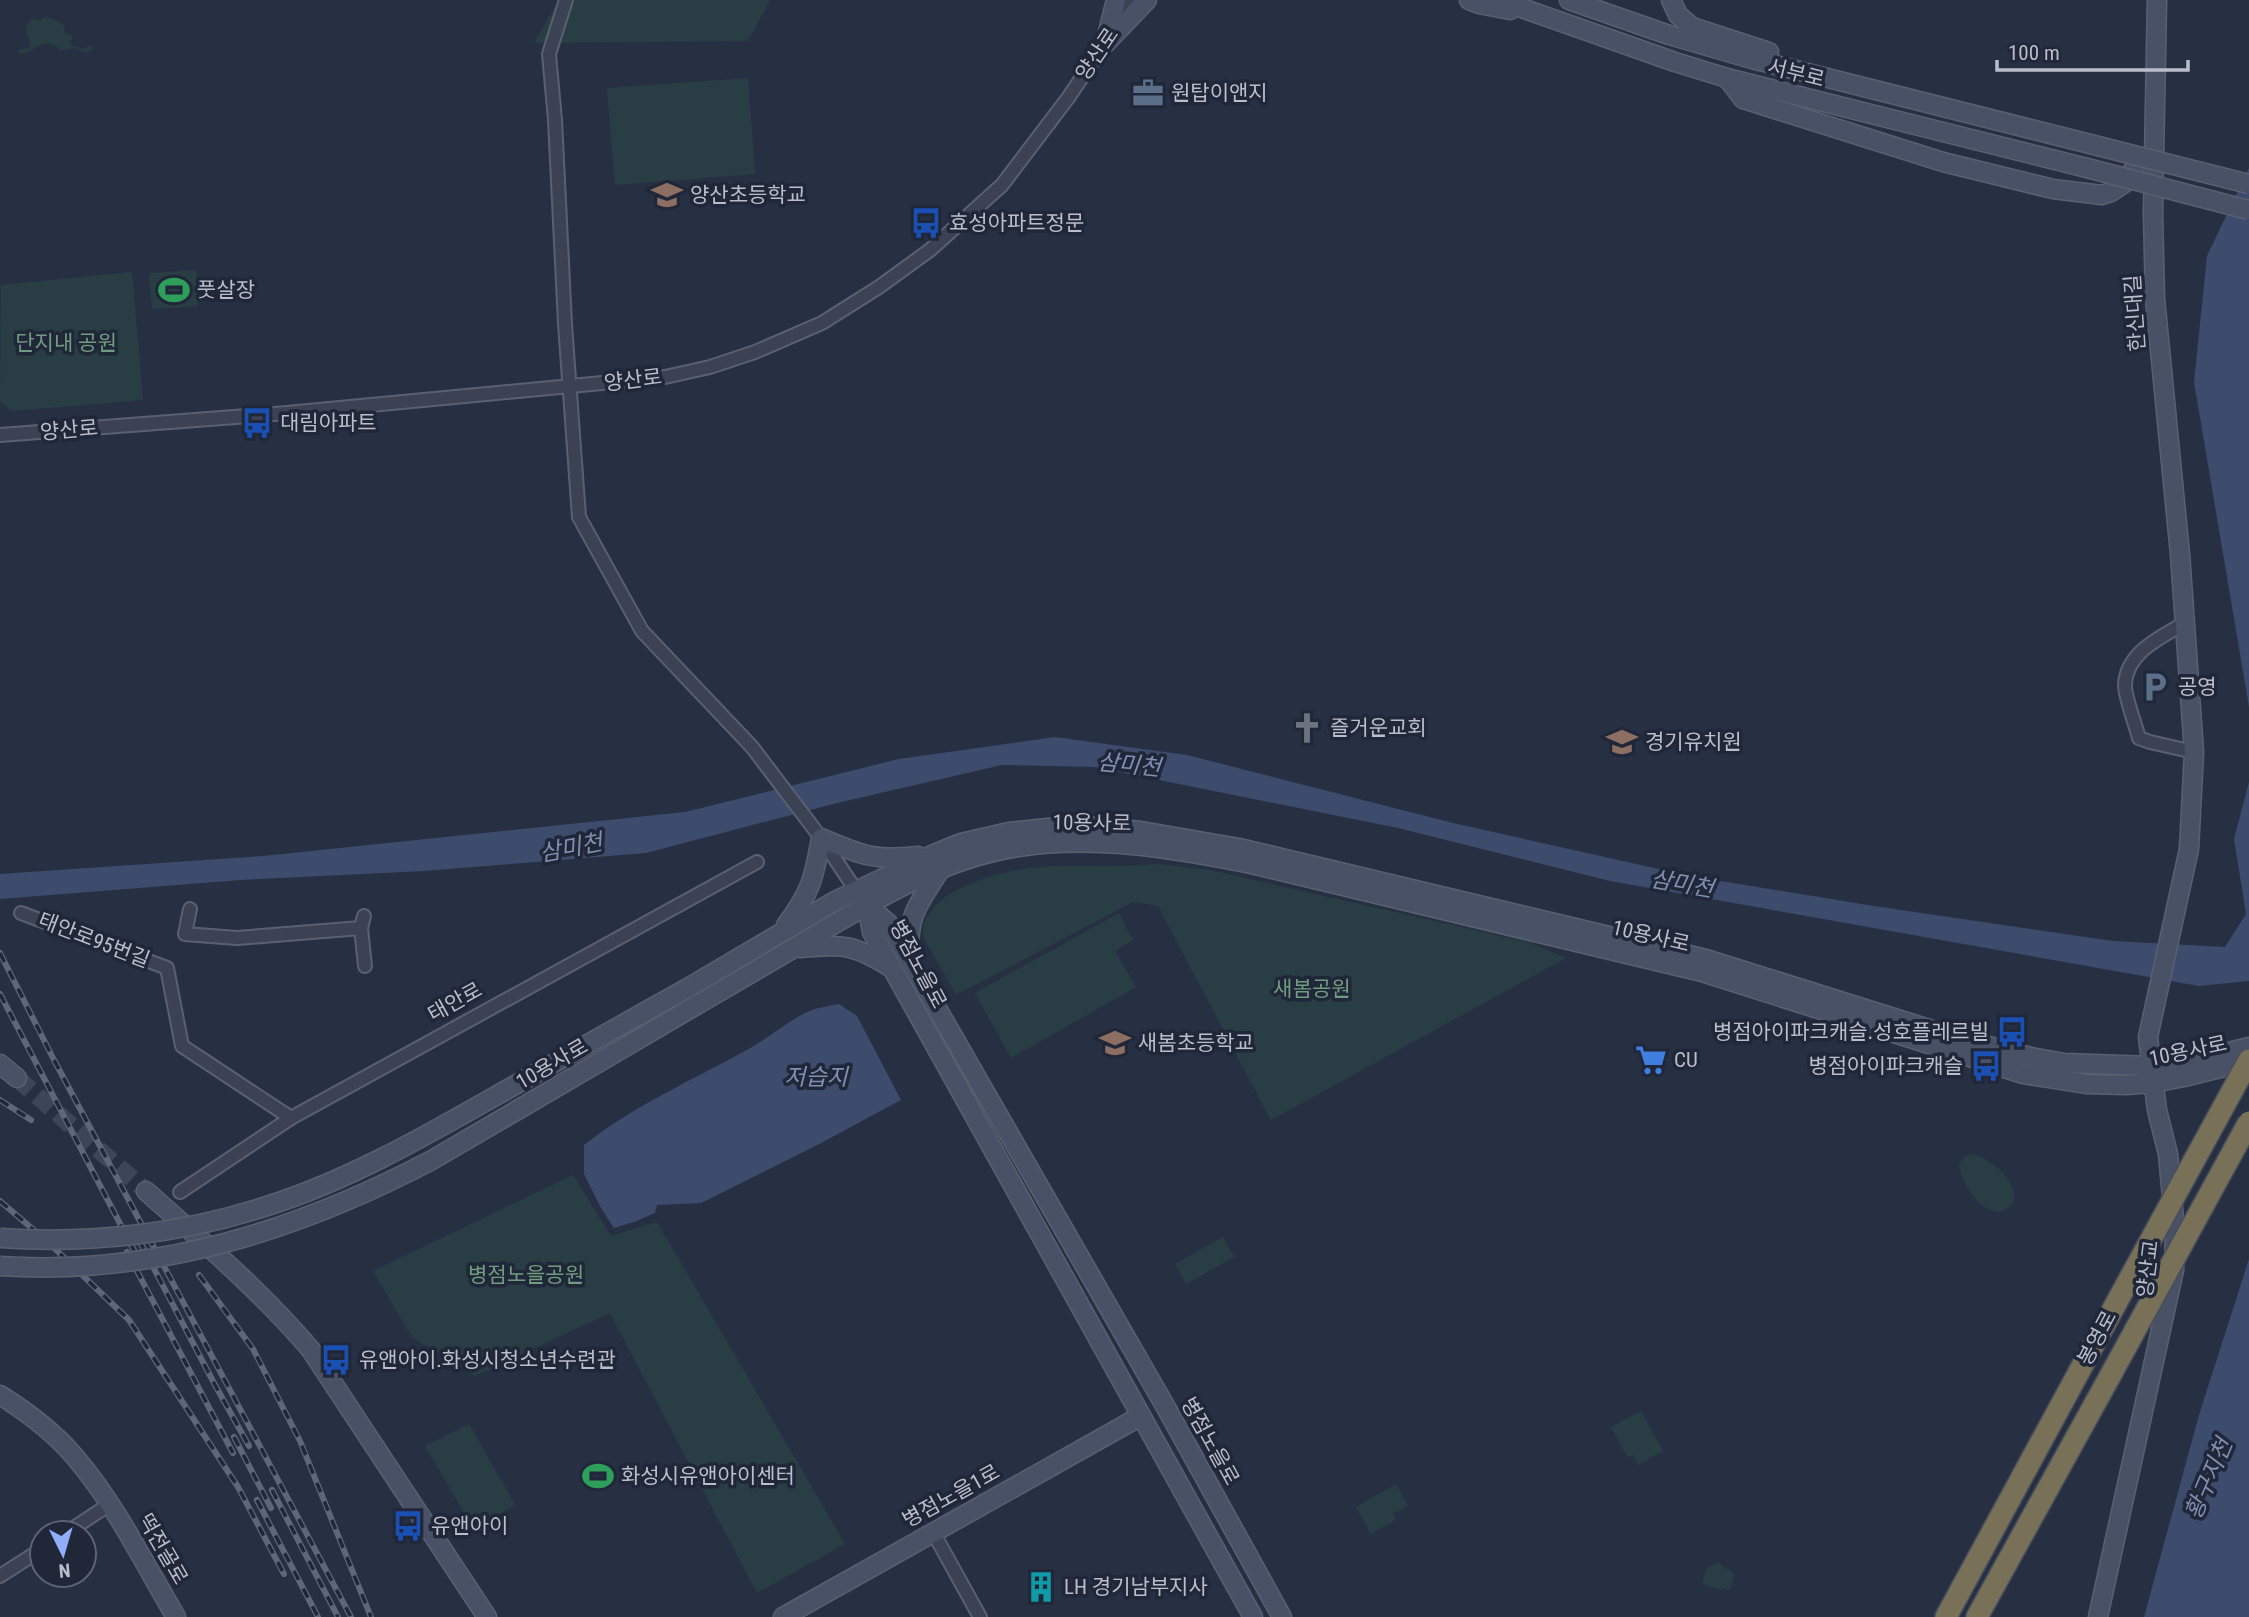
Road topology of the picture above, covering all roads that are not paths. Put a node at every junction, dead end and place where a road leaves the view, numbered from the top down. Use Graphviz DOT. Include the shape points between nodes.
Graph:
graph roads {
  1 [pos="566,0"];
  2 [pos="1131,0"];
  3 [pos="1147,0"];
  4 [pos="1469,0"];
  5 [pos="1499,0"];
  6 [pos="1569,0"];
  7 [pos="1671,0"];
  8 [pos="2157,0"];
  9 [pos="1120,7"];
  10 [pos="1542,17"];
  11 [pos="1105,44"];
  12 [pos="1727,78"];
  13 [pos="1901,97"];
  14 [pos="2155,163"];
  15 [pos="2249,184"];
  16 [pos="2249,210"];
  17 [pos="569,387"];
  18 [pos="0,435"];
  19 [pos="2185,622"];
  20 [pos="2194,752"];
  21 [pos="821,838"];
  22 [pos="757,862"];
  23 [pos="931,864"];
  24 [pos="856,890"];
  25 [pos="867,905"];
  26 [pos="190,909"];
  27 [pos="21,913"];
  28 [pos="2173,924"];
  29 [pos="782,931"];
  30 [pos="793,948"];
  31 [pos="909,959"];
  32 [pos="365,965"];
  33 [pos="892,968"];
  34 [pos="2249,1047"];
  35 [pos="2249,1060"];
  36 [pos="0,1064"];
  37 [pos="2087,1064"];
  38 [pos="2194,1068"];
  39 [pos="2152,1075"];
  40 [pos="17,1078"];
  41 [pos="2086,1084"];
  42 [pos="291,1118"];
  43 [pos="2249,1122"];
  44 [pos="146,1191"];
  45 [pos="180,1192"];
  46 [pos="0,1238"];
  47 [pos="0,1266"];
  48 [pos="1120,1327"];
  49 [pos="1098,1339"];
  50 [pos="0,1395"];
  51 [pos="1141,1416"];
  52 [pos="1206,1479"];
  53 [pos="1182,1490"];
  54 [pos="110,1504"];
  55 [pos="87,1519"];
  56 [pos="933,1532"];
  57 [pos="28,1558"];
  58 [pos="0,1576"];
  59 [pos="176,1617"];
  60 [pos="487,1617"];
  61 [pos="783,1617"];
  62 [pos="980,1617"];
  63 [pos="1253,1617"];
  64 [pos="1282,1617"];
  65 [pos="1946,1617"];
  66 [pos="1978,1617"];
  67 [pos="2098,1617"];
  1 -- 17 [label="street" via="549,54"];
  2 -- 9 [label="street"];
  3 -- 11 [label="street"];
  4 -- 10 [label="street"];
  5 -- 10 [label="street, 서부로"];
  6 -- 13 [label="street, 서부로" via="1669,35"];
  7 -- 13 [label="street" via="1678,15 1692,27"];
  8 -- 14 [label="street, 한신대길"];
  9 -- 11 [label="street"];
  10 -- 12 [label="street, 서부로"];
  11 -- 17 [label="street, 양산로" via="1002,185 930,250 879,287 822,323 710,367 665,377"];
  12 -- 14 [label="street" via="1743,99 1943,162 2053,189 2102,195 2126,182 2138,162"];
  12 -- 16 [label="street, 서부로, bridge"];
  13 -- 15 [label="street, 서부로, bridge"];
  14 -- 19 [label="street, 한신대길" via="2155,299"];
  17 -- 18 [label="street, 양산로"];
  17 -- 21 [label="street" via="579,517 642,631 752,747"];
  19 -- 20 [label="street, 한신대길"];
  19 -- 20 [label="street" via="2148,643 2124,685 2139,738"];
  20 -- 28 [label="street, 한신대길" via="2189,849"];
  21 -- 23 [label="street" via="869,857"];
  21 -- 24 [label="street"];
  21 -- 29 [label="street" via="807,896"];
  22 -- 42 [label="street, 태안로"];
  23 -- 24 [label="street, 10용사로"];
  23 -- 25 [label="street, 10용사로"];
  23 -- 31 [label="street" via="912,914"];
  23 -- 37 [label="street, 10용사로" via="985,836 1028,829 1086,826 1182,837 1706,959 1980,1045"];
  23 -- 41 [label="street, 10용사로" via="1046,844 1195,853 1702,972 2023,1074"];
  24 -- 25 [label="street"];
  24 -- 29 [label="street, 10용사로"];
  25 -- 30 [label="street, 10용사로"];
  25 -- 31 [label="street, 병점노을로" via="888,923"];
  25 -- 33 [label="street, 병점노을로" via="872,932"];
  26 -- 32 [label="street" via="185,934 237,938 363,922"];
  27 -- 42 [label="street, 태안로95번길" via="167,968 183,1046"];
  28 -- 39 [label="street, 양산교" via="2150,1022"];
  29 -- 46 [label="street, 10용사로, bridge" via="429,1134 298,1196 228,1218 142,1234"];
  30 -- 33 [label="street" via="842,945"];
  30 -- 47 [label="street, 10용사로, bridge" via="432,1160 309,1218 167,1256 85,1265"];
  31 -- 33 [label="street" via="895,961"];
  31 -- 48 [label="street, 병점노을로"];
  33 -- 49 [label="street, 병점노을로"];
  34 -- 38 [label="street, 10용사로"];
  35 -- 38 [label="street, 10용사로"];
  35 -- 65 [label="highway, 봉영로, bridge"];
  36 -- 40 [label="street"];
  37 -- 39 [label="street, 10용사로"];
  37 -- 41 [label="street" via="2093,1075"];
  38 -- 39 [label="street, 10용사로"];
  39 -- 41 [label="street, 10용사로"];
  39 -- 67 [label="street, 양산교" via="2168,1154 2174,1270"];
  42 -- 45 [label="street, 태안로"];
  43 -- 66 [label="highway, 봉영로, bridge"];
  44 -- 60 [label="street" via="250,1285 311,1350"];
  48 -- 49 [label="street" via="1117,1336"];
  48 -- 52 [label="street, 병점노을로"];
  49 -- 51 [label="street, 병점노을로"];
  50 -- 54 [label="street, 떡전골로" via="48,1430"];
  51 -- 53 [label="street, 병점노을로"];
  51 -- 56 [label="street, 병점노을1로"];
  52 -- 53 [label="street" via="1188,1482"];
  52 -- 64 [label="street, 병점노을로"];
  53 -- 63 [label="street, 병점노을로"];
  54 -- 55 [label="street"];
  54 -- 59 [label="street, 떡전골로"];
  56 -- 61 [label="street, 병점노을1로"];
  56 -- 62 [label="street"];
  57 -- 58 [label="street"];
}
